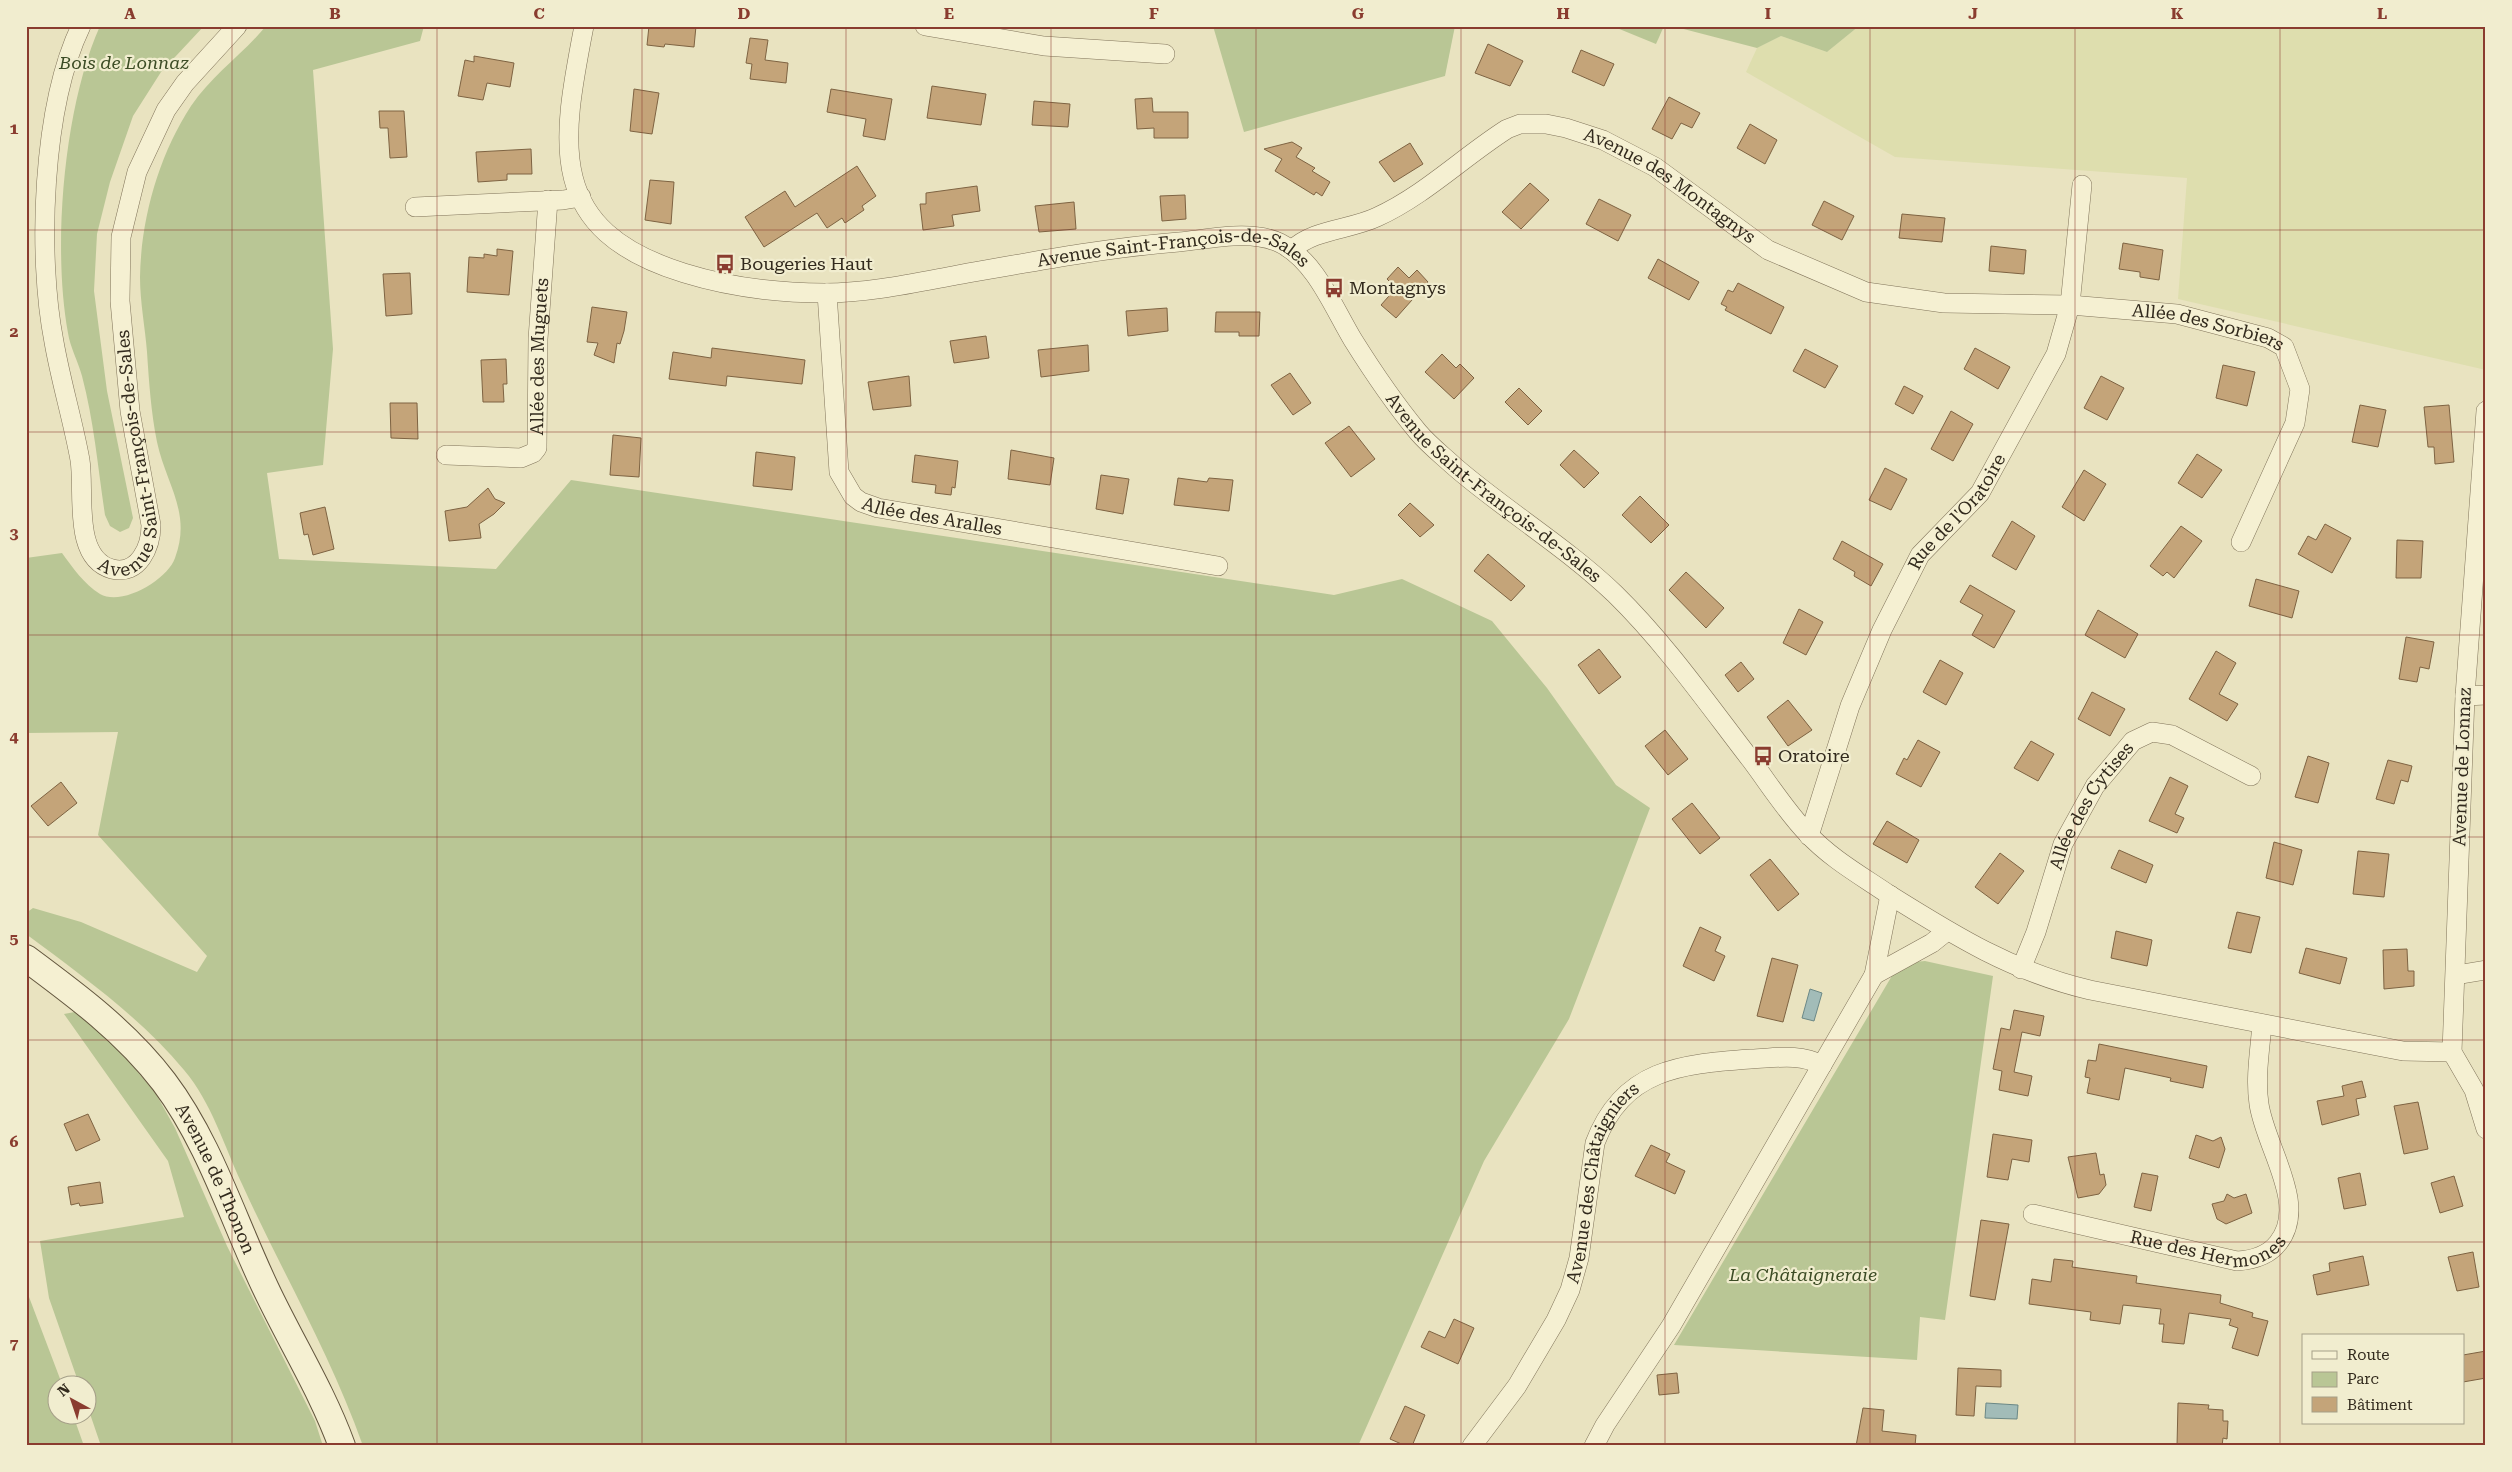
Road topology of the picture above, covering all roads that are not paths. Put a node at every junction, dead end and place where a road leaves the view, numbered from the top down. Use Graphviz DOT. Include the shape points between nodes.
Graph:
graph roads {
  1 [pos="81,26"];
  2 [pos="237,26"];
  3 [pos="584,26"];
  4 [pos="926,26"];
  5 [pos="1164,54"];
  6 [pos="2082,185"];
  7 [pos="580,197"];
  8 [pos="548,200"];
  9 [pos="416,207"];
  10 [pos="1292,250"];
  11 [pos="827,293"];
  12 [pos="2070,305"];
  13 [pos="2486,411"];
  14 [pos="446,455"];
  15 [pos="2241,542"];
  16 [pos="1218,566"];
  17 [pos="2486,695"];
  18 [pos="2465,696"];
  19 [pos="2251,776"];
  20 [pos="1809,836"];
  21 [pos="1890,895"];
  22 [pos="1947,931"];
  23 [pos="26,958"];
  24 [pos="2021,969"];
  25 [pos="2486,970"];
  26 [pos="1874,975"];
  27 [pos="2456,975"];
  28 [pos="2262,1024"];
  29 [pos="2452,1052"];
  30 [pos="1822,1065"];
  31 [pos="2485,1121"];
  32 [pos="2033,1214"];
  33 [pos="342,1446"];
  34 [pos="1472,1446"];
  35 [pos="1594,1446"];
  1 -- 2 [label="street, Avenue Saint-François-de-Sales" via="67,59 55,108 46,197 46,286 54,341 80,462 85,538 90,552 98,561 113,569 138,562 146,552 151,532 130,411 120,301 119,267 125,219 137,172 166,110 185,83"];
  3 -- 7 [label="street, Avenue Saint-François-de-Sales" via="567,138 571,172"];
  4 -- 5 [label="street" via="1044,46"];
  6 -- 12 [label="street, Rue de l'Oratoire"];
  7 -- 8 [label="street"];
  7 -- 11 [label="street, Avenue Saint-François-de-Sales" via="598,224 613,238 629,251 657,265 731,285"];
  8 -- 9 [label="street"];
  8 -- 14 [label="street, Allée des Muguets" via="538,330 537,448 521,458"];
  10 -- 11 [label="street, Avenue Saint-François-de-Sales" via="1273,240 1254,236 1120,247 906,284"];
  10 -- 12 [label="street, Avenue des Montagnys" via="1301,241 1376,218 1441,178 1507,129 1520,124 1546,124 1603,140 1656,166 1768,250 1866,292 1944,303"];
  10 -- 20 [label="street, Avenue Saint-François-de-Sales" via="1322,286 1386,391 1422,436 1483,491 1593,574 1636,616 1673,658"];
  11 -- 16 [label="street, Allée des Aralles" via="836,460 846,487 862,502 878,508"];
  12 -- 15 [label="street, Allée des Sorbiers" via="2177,314 2268,338 2284,347 2300,389 2295,423"];
  12 -- 20 [label="street, Rue de l'Oratoire" via="2056,354 1980,493 1920,555 1882,630 1850,706"];
  13 -- 18 [label="street, Avenue de Lonnaz"];
  17 -- 18 [label="street"];
  18 -- 27 [label="street, Avenue de Lonnaz"];
  19 -- 24 [label="street, Allée des Cytises" via="2172,735 2152,732 2133,741 2095,786 2063,844"];
  20 -- 21 [label="street, Avenue Saint-François-de-Sales" via="1837,860"];
  21 -- 22 [label="street, Avenue Saint-François-de-Sales"];
  21 -- 26 [label="street"];
  22 -- 24 [label="street"];
  22 -- 26 [label="street" via="1932,943"];
  23 -- 33 [label="main road, Avenue de Thonon" via="114,1027 146,1061 185,1114 267,1292 330,1414"];
  24 -- 28 [label="street" via="2072,986"];
  25 -- 27 [label="street"];
  26 -- 30 [label="street"];
  27 -- 29 [label="street, Avenue de Lonnaz"];
  28 -- 29 [label="street" via="2403,1051"];
  28 -- 32 [label="street, Rue des Hermones" via="2259,1104 2287,1193 2290,1215 2284,1236 2269,1252 2254,1259 2238,1261"];
  29 -- 31 [label="street" via="2474,1090"];
  30 -- 34 [label="street, Avenue des Châtaigniers" via="1798,1056 1702,1063 1650,1077 1621,1098 1601,1127 1595,1143 1578,1258 1564,1305 1517,1386"];
  30 -- 35 [label="street" via="1667,1333"];
}
